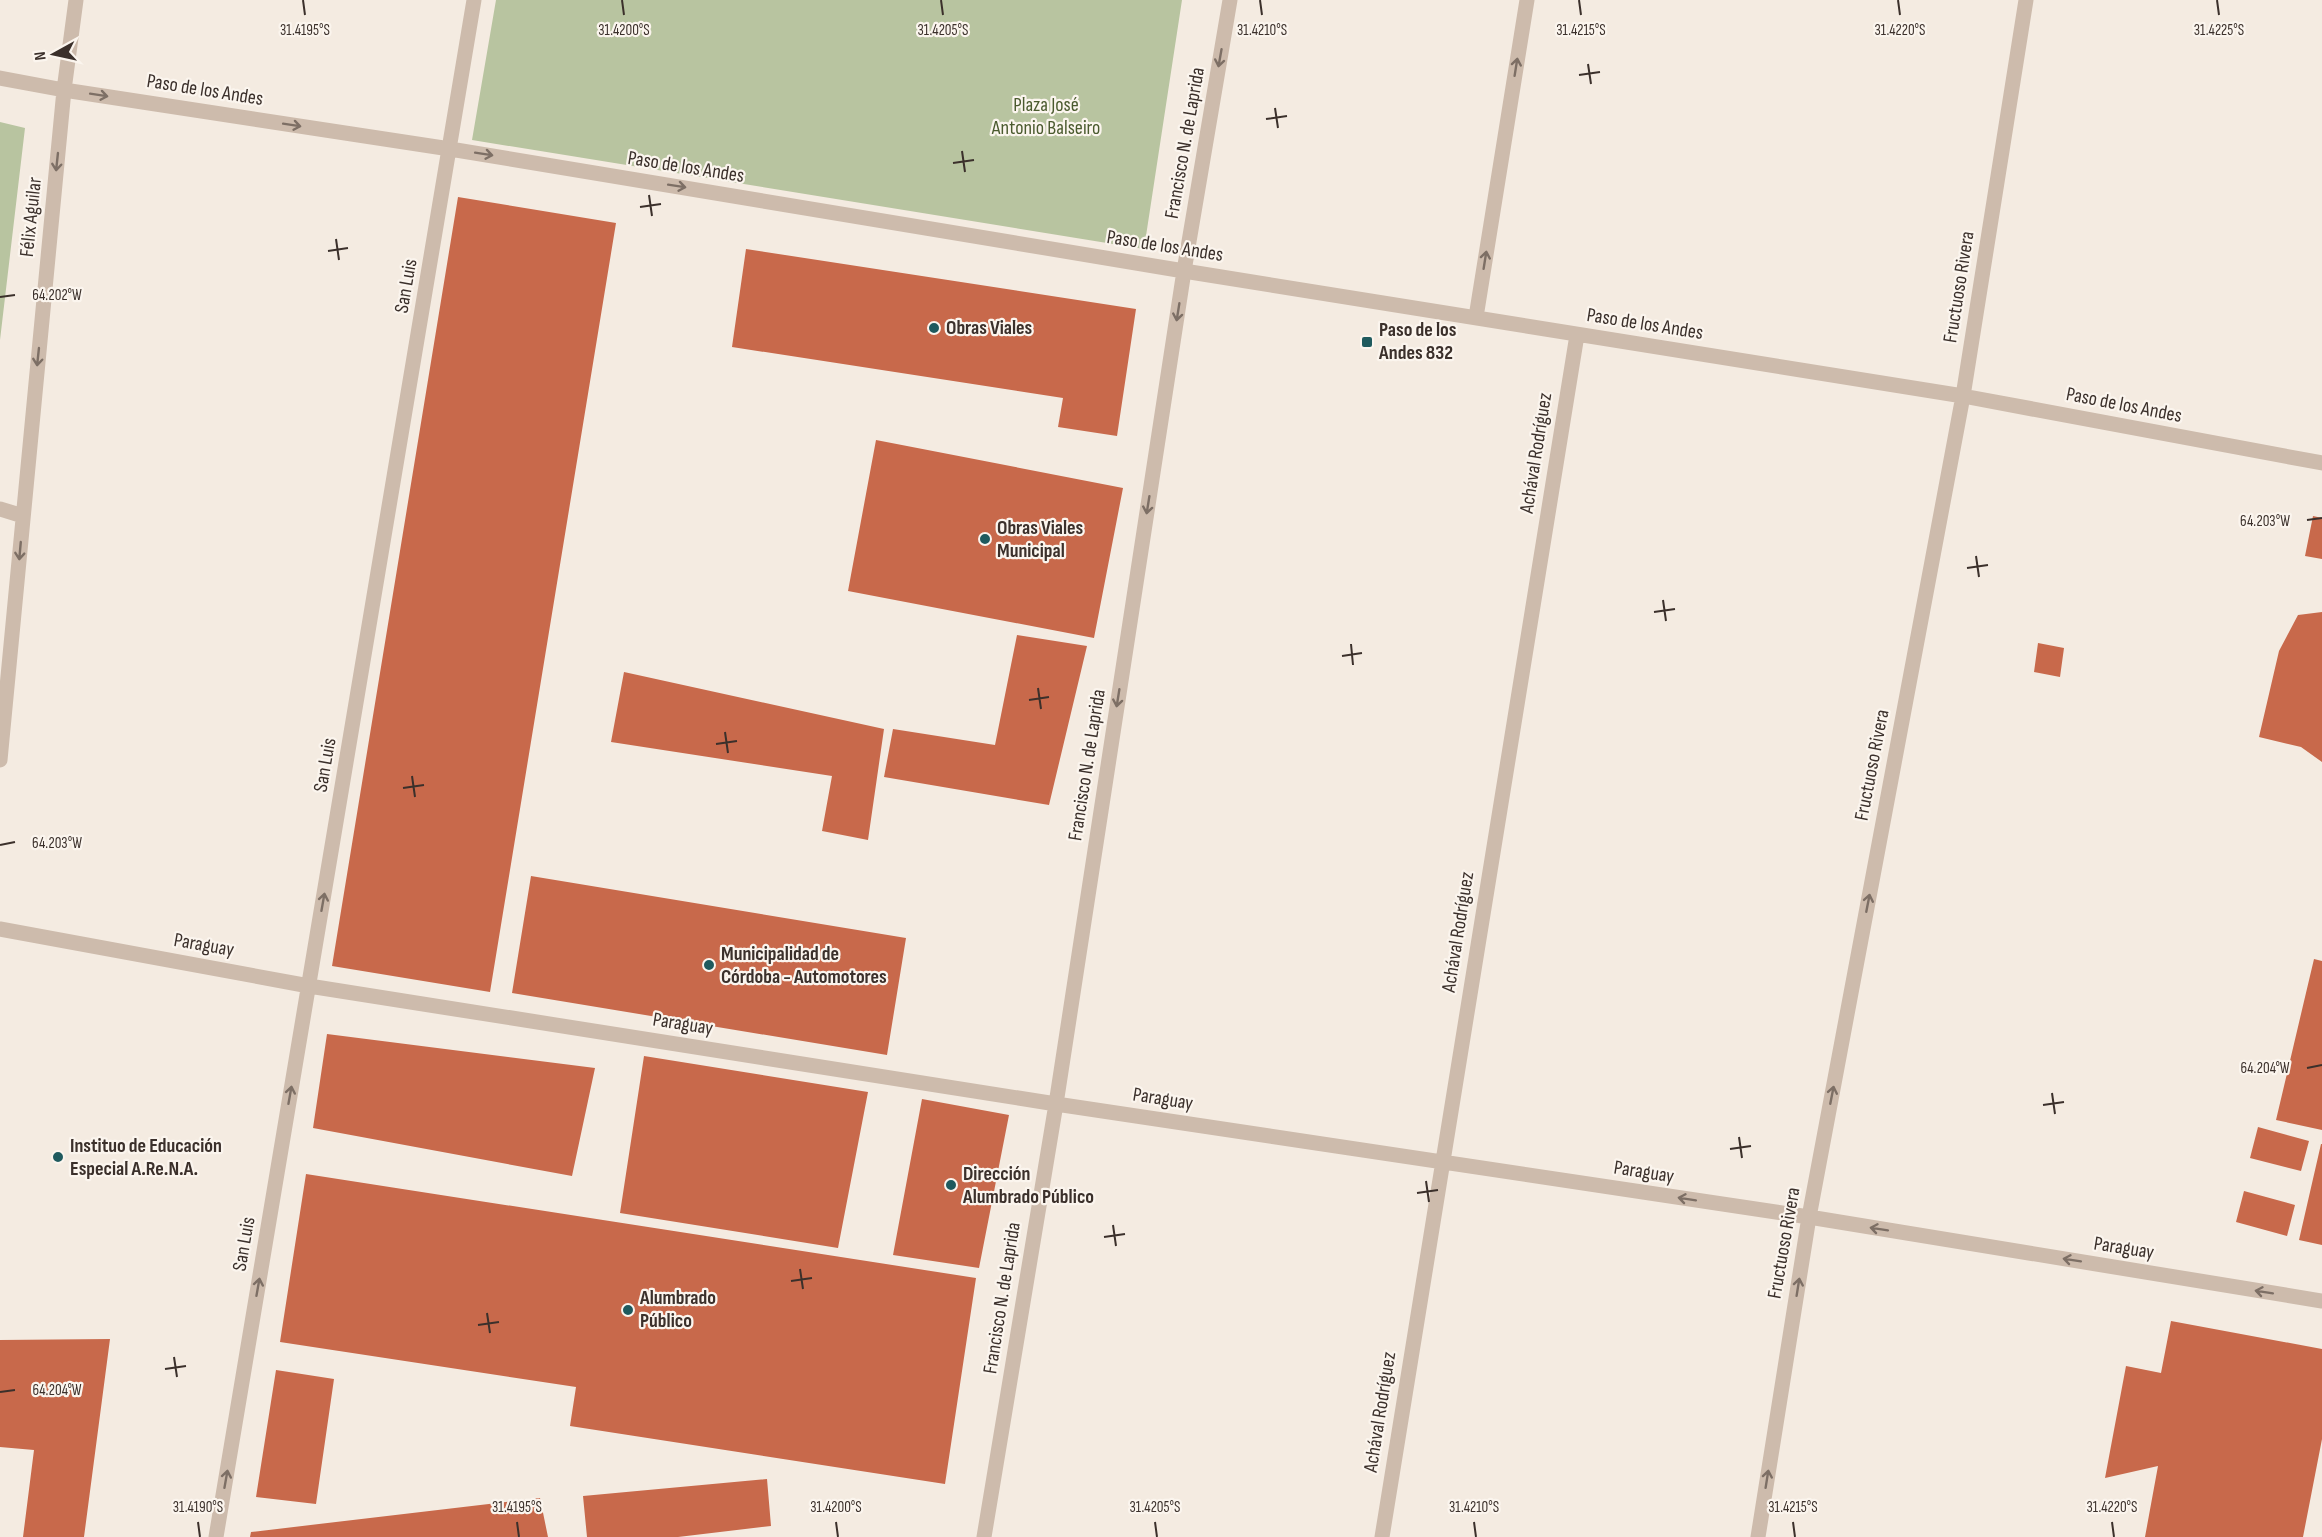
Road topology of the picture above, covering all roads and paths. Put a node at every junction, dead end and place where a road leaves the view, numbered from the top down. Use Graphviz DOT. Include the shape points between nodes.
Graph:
graph roads {
  1 [pos="76,0"];
  2 [pos="474,0"];
  3 [pos="1230,0"];
  4 [pos="1527,0"];
  5 [pos="2026,0"];
  6 [pos="0,78"];
  7 [pos="64,90"];
  8 [pos="450,149"];
  9 [pos="1184,271"];
  10 [pos="1476,317"];
  11 [pos="1577,334"];
  12 [pos="1963,396"];
  13 [pos="2322,463"];
  14 [pos="0,509"];
  15 [pos="23,516"];
  16 [pos="0,760"];
  17 [pos="0,929"];
  18 [pos="309,986"];
  19 [pos="1056,1104"];
  20 [pos="1441,1162"];
  21 [pos="1809,1217"];
  22 [pos="2322,1301"];
  23 [pos="216,1537"];
  24 [pos="984,1537"];
  25 [pos="1382,1537"];
  26 [pos="1758,1537"];
  1 -- 7 [label="street, Félix Aguilar"];
  2 -- 8 [label="street, San Luis"];
  3 -- 9 [label="street, Francisco N. de Laprida, one-way"];
  10 -- 4 [label="street, one-way"];
  5 -- 12 [label="street, Fructuoso Rivera"];
  6 -- 7 [label="street, Paso de los Andes"];
  7 -- 8 [label="street, Paso de los Andes, one-way"];
  7 -- 15 [label="street, Félix Aguilar, one-way"];
  8 -- 9 [label="street, Paso de los Andes, one-way"];
  18 -- 8 [label="street, San Luis, one-way"];
  9 -- 10 [label="street, Paso de los Andes"];
  9 -- 19 [label="street, Francisco N. de Laprida, one-way"];
  10 -- 11 [label="street, Paso de los Andes"];
  11 -- 12 [label="street, Paso de los Andes"];
  11 -- 20 [label="street, Achával Rodríguez"];
  12 -- 13 [label="street, Paso de los Andes"];
  21 -- 12 [label="street, Fructuoso Rivera, one-way"];
  14 -- 15 [label="street"];
  15 -- 16 [label="street, Félix Aguilar, one-way"];
  17 -- 18 [label="street, Paraguay"];
  18 -- 19 [label="street, Paraguay"];
  23 -- 18 [label="street, San Luis, one-way"];
  19 -- 20 [label="street, Paraguay"];
  19 -- 24 [label="street, Francisco N. de Laprida"];
  21 -- 20 [label="street, Paraguay, one-way"];
  20 -- 25 [label="street, Achával Rodríguez"];
  22 -- 21 [label="street, Paraguay, one-way"];
  26 -- 21 [label="street, Fructuoso Rivera, one-way"];
}
